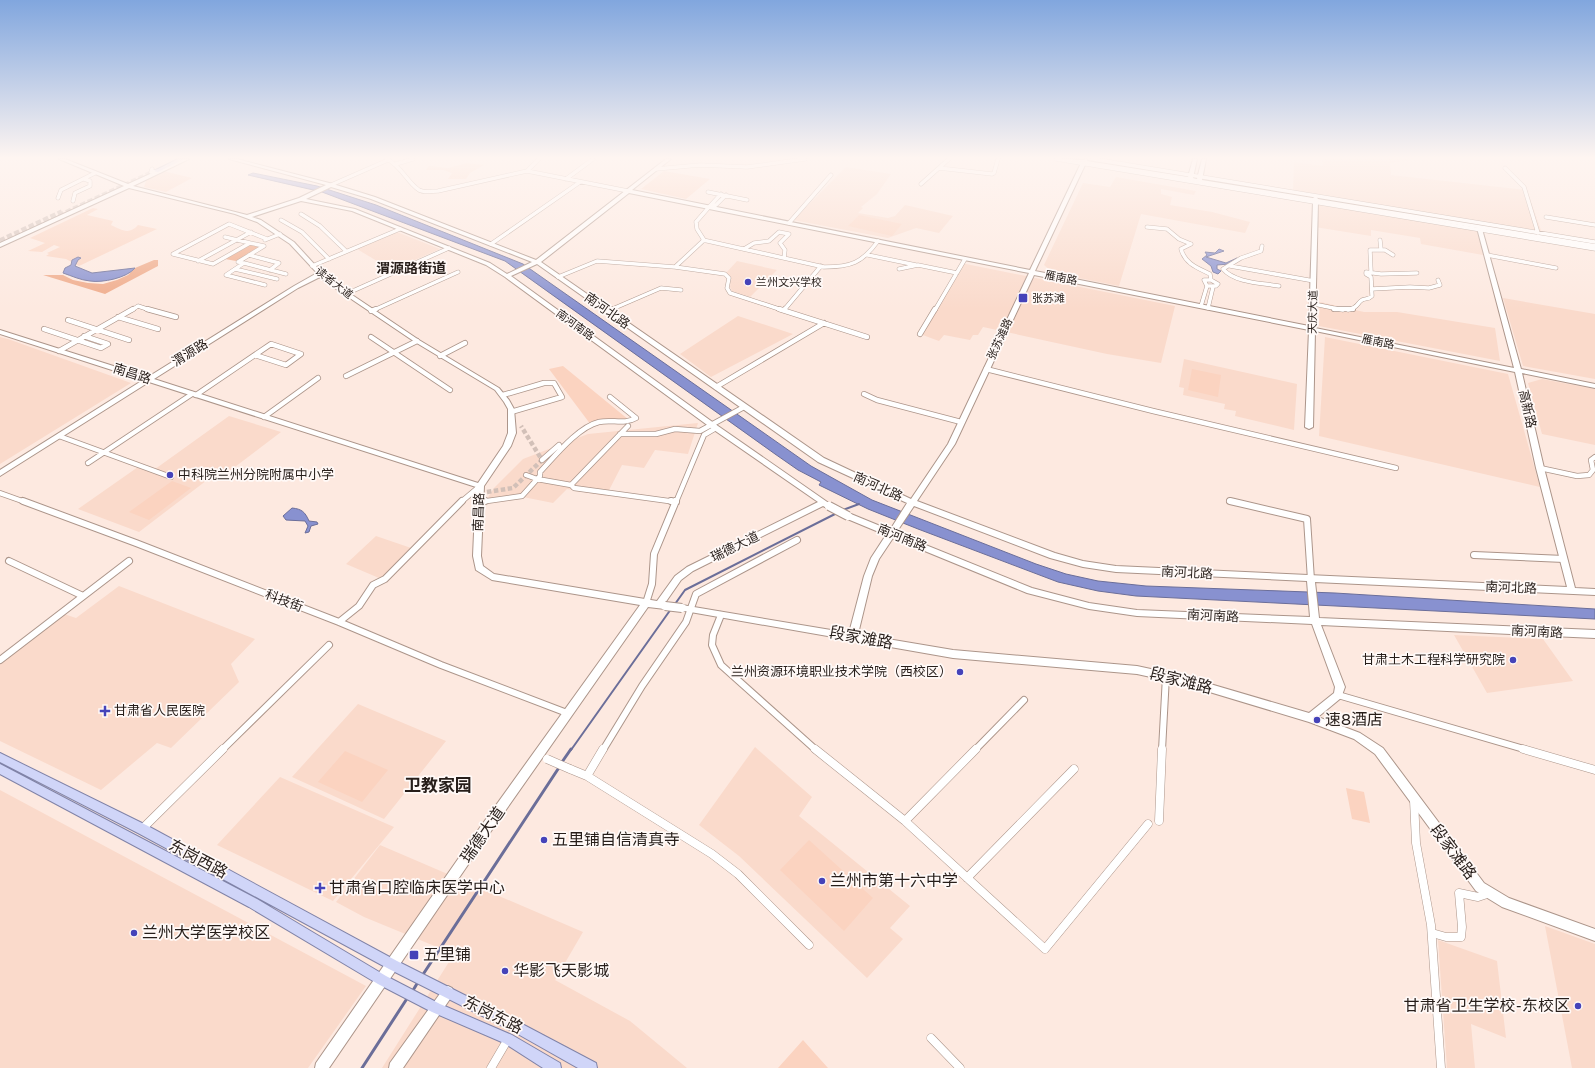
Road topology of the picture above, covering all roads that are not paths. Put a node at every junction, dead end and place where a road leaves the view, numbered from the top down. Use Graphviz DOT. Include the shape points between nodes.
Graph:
graph roads {
  1 [pos="67,209"];
  2 [pos="78,209"];
  3 [pos="219,209"];
  4 [pos="270,209"];
  5 [pos="349,209"];
  6 [pos="401,209"];
  7 [pos="542,209"];
  8 [pos="605,209"];
  9 [pos="708,209"];
  10 [pos="713,209"];
  11 [pos="803,209"];
  12 [pos="1062,209"];
  13 [pos="1316,209"];
  14 [pos="1367,209"];
  15 [pos="1385,209"];
  16 [pos="1529,209"];
  17 [pos="301,214"];
  18 [pos="248,216"];
  19 [pos="1546,217"];
  20 [pos="281,220"];
  21 [pos="790,224"];
  22 [pos="1595,225"];
  23 [pos="1147,227"];
  24 [pos="1479,228"];
  25 [pos="400,229"];
  26 [pos="251,232"];
  27 [pos="784,233"];
  28 [pos="1535,233"];
  29 [pos="280,234"];
  30 [pos="225,237"];
  31 [pos="267,239"];
  32 [pos="0,240"];
  33 [pos="237,240"];
  34 [pos="703,240"];
  35 [pos="1380,240"];
  36 [pos="878,241"];
  37 [pos="250,243"];
  38 [pos="491,244"];
  39 [pos="0,245"];
  40 [pos="257,245"];
  41 [pos="1595,245"];
  42 [pos="1262,246"];
  43 [pos="449,248"];
  44 [pos="744,249"];
  45 [pos="1381,249"];
  46 [pos="346,251"];
  47 [pos="249,255"];
  48 [pos="868,255"];
  49 [pos="1393,255"];
  50 [pos="1486,255"];
  51 [pos="784,258"];
  52 [pos="329,259"];
  53 [pos="965,259"];
  54 [pos="198,261"];
  55 [pos="244,263"];
  56 [pos="534,264"];
  57 [pos="918,265"];
  58 [pos="312,266"];
  59 [pos="821,266"];
  60 [pos="1228,266"];
  61 [pos="675,267"];
  62 [pos="1556,268"];
  63 [pos="235,269"];
  64 [pos="899,269"];
  65 [pos="270,270"];
  66 [pos="1371,271"];
  67 [pos="458,272"];
  68 [pos="1032,272"];
  69 [pos="956,273"];
  70 [pos="1417,273"];
  71 [pos="286,274"];
  72 [pos="320,274"];
  73 [pos="507,276"];
  74 [pos="558,277"];
  75 [pos="277,280"];
  76 [pos="1211,280"];
  77 [pos="1438,280"];
  78 [pos="1314,281"];
  79 [pos="265,286"];
  80 [pos="1207,286"];
  81 [pos="1279,286"];
  82 [pos="1213,287"];
  83 [pos="1372,289"];
  84 [pos="681,290"];
  85 [pos="346,294"];
  86 [pos="1314,304"];
  87 [pos="1204,307"];
  88 [pos="784,310"];
  89 [pos="371,311"];
  90 [pos="607,311"];
  91 [pos="118,317"];
  92 [pos="176,317"];
  93 [pos="68,320"];
  94 [pos="824,323"];
  95 [pos="44,329"];
  96 [pos="158,329"];
  97 [pos="1313,329"];
  98 [pos="96,330"];
  99 [pos="0,332"];
  100 [pos="920,334"];
  101 [pos="84,336"];
  102 [pos="372,337"];
  103 [pos="867,337"];
  104 [pos="78,340"];
  105 [pos="129,340"];
  106 [pos="417,341"];
  107 [pos="465,343"];
  108 [pos="59,351"];
  109 [pos="394,353"];
  110 [pos="255,355"];
  111 [pos="440,356"];
  112 [pos="986,369"];
  113 [pos="1518,370"];
  114 [pos="346,376"];
  115 [pos="318,378"];
  116 [pos="148,379"];
  117 [pos="1595,386"];
  118 [pos="716,388"];
  119 [pos="450,390"];
  120 [pos="194,394"];
  121 [pos="864,394"];
  122 [pos="503,395"];
  123 [pos="610,397"];
  124 [pos="744,407"];
  125 [pos="511,412"];
  126 [pos="264,417"];
  127 [pos="961,422"];
  128 [pos="628,426"];
  129 [pos="713,426"];
  130 [pos="1310,427"];
  131 [pos="620,434"];
  132 [pos="59,436"];
  133 [pos="559,445"];
  134 [pos="104,452"];
  135 [pos="1595,457"];
  136 [pos="542,460"];
  137 [pos="88,463"];
  138 [pos="1396,468"];
  139 [pos="1540,468"];
  140 [pos="0,473"];
  141 [pos="526,475"];
  142 [pos="171,477"];
  143 [pos="537,479"];
  144 [pos="480,486"];
  145 [pos="572,486"];
  146 [pos="0,493"];
  147 [pos="1229,501"];
  148 [pos="480,502"];
  149 [pos="676,502"];
  150 [pos="825,505"];
  151 [pos="909,506"];
  152 [pos="890,534"];
  153 [pos="797,540"];
  154 [pos="1474,555"];
  155 [pos="1564,559"];
  156 [pos="9,561"];
  157 [pos="129,561"];
  158 [pos="1311,583"];
  159 [pos="1572,591"];
  160 [pos="1595,592"];
  161 [pos="83,596"];
  162 [pos="646,603"];
  163 [pos="662,605"];
  164 [pos="692,610"];
  165 [pos="721,614"];
  166 [pos="339,622"];
  167 [pos="1315,622"];
  168 [pos="1595,634"];
  169 [pos="853,636"];
  170 [pos="329,645"];
  171 [pos="0,660"];
  172 [pos="1166,676"];
  173 [pos="1338,695"];
  174 [pos="1024,700"];
  175 [pos="567,713"];
  176 [pos="1310,718"];
  177 [pos="0,756"];
  178 [pos="542,757"];
  179 [pos="0,769"];
  180 [pos="1074,769"];
  181 [pos="1595,770"];
  182 [pos="587,776"];
  183 [pos="1414,799"];
  184 [pos="1159,821"];
  185 [pos="905,822"];
  186 [pos="1148,824"];
  187 [pos="142,829"];
  188 [pos="968,878"];
  189 [pos="1490,893"];
  190 [pos="1432,933"];
  191 [pos="1595,935"];
  192 [pos="809,945"];
  193 [pos="393,965"];
  194 [pos="382,980"];
  195 [pos="443,990"];
  196 [pos="436,1008"];
  197 [pos="931,1038"];
  198 [pos="508,1039"];
  199 [pos="321,1068"];
  200 [pos="395,1068"];
  201 [pos="491,1068"];
  202 [pos="555,1068"];
  203 [pos="591,1068"];
  204 [pos="960,1068"];
  205 [pos="1441,1068"];
  1 -- 32 [label="street"];
  2 -- 39 [label="street"];
  3 -- 18 [label="street, 读者大道"];
  4 -- 18 [label="street"];
  5 -- 25 [label="street, 南河南路"];
  6 -- 38 [label="street, 南河北路"];
  7 -- 38 [label="street"];
  8 -- 56 [label="street"];
  9 -- 34 [label="street" via="695,224"];
  10 -- 21 [label="street, 雁南路"];
  11 -- 21 [label="street"];
  12 -- 68 [label="street, 张苏滩路"];
  13 -- 78 [label="street, 天庆大道"];
  14 -- 24 [label="street"];
  15 -- 28 [label="street"];
  16 -- 28 [label="street"];
  17 -- 46 [label="street" via="320,226"];
  18 -- 29 [label="street, 读者大道"];
  19 -- 22 [label="street"];
  20 -- 52 [label="street" via="302,232"];
  21 -- 27 [label="street"];
  21 -- 36 [label="street, 雁南路"];
  23 -- 76 [label="street" via="1167,229 1179,239 1191,244 1181,249 1183,256 1193,266 1210,274"];
  24 -- 28 [label="street"];
  24 -- 41 [label="street"];
  24 -- 50 [label="street, 高新路"];
  25 -- 43 [label="street, 南河南路"];
  25 -- 46 [label="street"];
  26 -- 31 [label="street"];
  26 -- 33 [label="street"];
  26 -- 54 [label="street" via="229,224 173,254"];
  27 -- 44 [label="street" via="779,232 769,241 754,243"];
  27 -- 51 [label="street" via="789,234 780,244 786,253"];
  28 -- 41 [label="street"];
  29 -- 31 [label="street"];
  29 -- 58 [label="street, 读者大道" via="292,243"];
  30 -- 33 [label="street"];
  31 -- 40 [label="street"];
  33 -- 37 [label="street"];
  33 -- 54 [label="street"];
  34 -- 44 [label="street"];
  34 -- 61 [label="street"];
  35 -- 45 [label="street"];
  36 -- 48 [label="street"];
  36 -- 53 [label="street, 雁南路"];
  37 -- 40 [label="street"];
  37 -- 54 [label="street" via="213,264"];
  38 -- 56 [label="street, 南河北路"];
  40 -- 47 [label="street" via="264,246"];
  42 -- 60 [label="street" via="1261,251 1242,257"];
  43 -- 73 [label="street, 南河南路" via="488,264"];
  43 -- 85 [label="street"];
  44 -- 51 [label="street"];
  45 -- 49 [label="street"];
  45 -- 66 [label="street" via="1369,251"];
  46 -- 52 [label="street"];
  47 -- 55 [label="street" via="238,262"];
  47 -- 65 [label="street" via="279,263"];
  48 -- 57 [label="street"];
  48 -- 59 [label="street" via="849,265"];
  50 -- 62 [label="street"];
  50 -- 113 [label="street, 高新路"];
  51 -- 59 [label="street"];
  52 -- 58 [label="street"];
  53 -- 68 [label="street, 雁南路"];
  53 -- 69 [label="street"];
  55 -- 63 [label="street"];
  55 -- 65 [label="street"];
  56 -- 73 [label="street"];
  56 -- 74 [label="street, 南河北路"];
  57 -- 64 [label="street"];
  57 -- 69 [label="street"];
  58 -- 72 [label="street, 读者大道"];
  59 -- 88 [label="street"];
  60 -- 78 [label="street"];
  60 -- 81 [label="street" via="1223,269 1230,277"];
  61 -- 74 [label="street" via="597,261"];
  61 -- 88 [label="street" via="725,274 729,278 727,288 730,293"];
  63 -- 75 [label="street"];
  63 -- 79 [label="street" via="226,275"];
  65 -- 71 [label="street"];
  66 -- 70 [label="street" via="1381,274"];
  66 -- 83 [label="street" via="1366,273 1371,277"];
  67 -- 89 [label="street"];
  68 -- 87 [label="street, 雁南路"];
  68 -- 112 [label="street, 张苏滩路"];
  69 -- 100 [label="street"];
  72 -- 85 [label="street, 读者大道"];
  72 -- 116 [label="street, 渭源路"];
  73 -- 129 [label="street, 南河南路"];
  74 -- 90 [label="street, 南河北路"];
  76 -- 80 [label="street" via="1203,282"];
  76 -- 82 [label="street" via="1218,283"];
  77 -- 83 [label="street" via="1440,285 1433,288"];
  78 -- 86 [label="street, 天庆大道"];
  80 -- 82 [label="street"];
  80 -- 87 [label="street"];
  82 -- 87 [label="street"];
  83 -- 86 [label="street" via="1371,298 1362,300 1352,309"];
  84 -- 90 [label="street" via="661,288"];
  85 -- 89 [label="street, 读者大道"];
  86 -- 97 [label="street, 天庆大道"];
  87 -- 97 [label="street, 雁南路"];
  88 -- 94 [label="street"];
  89 -- 106 [label="street, 读者大道"];
  90 -- 118 [label="street, 南河北路"];
  91 -- 92 [label="street" via="138,306"];
  91 -- 96 [label="street"];
  91 -- 98 [label="street"];
  93 -- 98 [label="street"];
  94 -- 103 [label="street"];
  94 -- 118 [label="street"];
  95 -- 104 [label="street"];
  97 -- 113 [label="street, 雁南路"];
  97 -- 130 [label="street, 天庆大道"];
  98 -- 101 [label="street"];
  98 -- 105 [label="street"];
  99 -- 108 [label="street, 南昌路"];
  101 -- 104 [label="street"];
  101 -- 104 [label="street" via="108,344 101,348"];
  102 -- 109 [label="street"];
  104 -- 108 [label="street"];
  106 -- 109 [label="street"];
  106 -- 111 [label="street, 读者大道"];
  107 -- 111 [label="street"];
  108 -- 116 [label="street, 南昌路"];
  109 -- 114 [label="street"];
  109 -- 119 [label="street"];
  110 -- 110 [label="street" via="271,344 301,354 286,365"];
  110 -- 120 [label="street"];
  111 -- 122 [label="street, 读者大道" via="490,384"];
  112 -- 127 [label="street, 张苏滩路"];
  112 -- 138 [label="street" via="1138,408"];
  113 -- 117 [label="street, 雁南路"];
  113 -- 139 [label="street, 高新路"];
  115 -- 126 [label="street"];
  116 -- 120 [label="street, 南昌路"];
  116 -- 132 [label="street, 渭源路"];
  118 -- 124 [label="street, 南河北路"];
  120 -- 126 [label="street, 南昌路"];
  120 -- 134 [label="street"];
  121 -- 127 [label="street" via="877,400"];
  122 -- 125 [label="street, 读者大道"];
  122 -- 125 [label="street" via="544,383 554,383 562,397"];
  123 -- 143 [label="street" via="636,418 629,422 599,422 578,433 540,472"];
  124 -- 129 [label="street"];
  124 -- 151 [label="street, 南河北路" via="820,460"];
  125 -- 144 [label="street, 读者大道" via="512,433 509,442"];
  126 -- 144 [label="street, 南昌路"];
  127 -- 151 [label="street, 张苏滩路" via="951,444"];
  128 -- 131 [label="street"];
  129 -- 131 [label="street" via="700,431 675,429 656,434"];
  129 -- 149 [label="street" via="704,435"];
  129 -- 150 [label="street, 南河南路"];
  131 -- 145 [label="street"];
  132 -- 134 [label="street"];
  132 -- 140 [label="street, 渭源路"];
  133 -- 136 [label="street"];
  134 -- 137 [label="street"];
  134 -- 142 [label="street"];
  135 -- 139 [label="street" via="1591,460 1593,470 1589,475 1577,476"];
  139 -- 155 [label="street, 高新路"];
  141 -- 143 [label="street"];
  143 -- 145 [label="street"];
  143 -- 148 [label="street" via="522,496"];
  144 -- 148 [label="street, 南昌路"];
  144 -- 166 [label="street" via="385,579 378,580 365,594 362,602"];
  145 -- 149 [label="street"];
  146 -- 166 [label="street, 科技街"];
  147 -- 158 [label="street" via="1307,519"];
  148 -- 162 [label="street, 南昌路" via="477,556 479,568 492,577"];
  149 -- 162 [label="street" via="654,554 652,584"];
  150 -- 152 [label="street, 南河南路, bridge"];
  150 -- 163 [label="street, 瑞德大道" via="690,569 678,578"];
  151 -- 152 [label="street, 张苏滩路"];
  151 -- 158 [label="street, 南河北路" via="1083,564 1116,569"];
  152 -- 167 [label="street, 南河南路" via="1030,591 1089,606 1138,613"];
  152 -- 169 [label="street" via="875,558 868,576"];
  153 -- 164 [label="street" via="696,594"];
  154 -- 155 [label="street"];
  155 -- 159 [label="street, 高新路"];
  156 -- 161 [label="street"];
  157 -- 161 [label="street"];
  158 -- 159 [label="street, 南河北路"];
  158 -- 167 [label="street"];
  159 -- 160 [label="street, 南河北路"];
  161 -- 171 [label="street"];
  162 -- 163 [label="street, 南昌路"];
  162 -- 175 [label="street, 瑞德大道"];
  163 -- 164 [label="street, 段家滩路, bridge"];
  164 -- 165 [label="street, 段家滩路"];
  164 -- 182 [label="street"];
  165 -- 169 [label="street, 段家滩路"];
  165 -- 185 [label="street" via="711,643 711,649 721,665 824,757"];
  166 -- 175 [label="street, 科技街" via="441,665"];
  167 -- 168 [label="street, 南河南路"];
  167 -- 173 [label="street" via="1337,675 1340,687"];
  169 -- 172 [label="street, 段家滩路" via="953,654 1137,670"];
  170 -- 187 [label="street"];
  172 -- 176 [label="street, 段家滩路"];
  172 -- 184 [label="street"];
  173 -- 176 [label="street"];
  173 -- 181 [label="street"];
  174 -- 185 [label="street"];
  175 -- 178 [label="street, 瑞德大道"];
  176 -- 183 [label="street, 段家滩路" via="1357,736 1379,751"];
  177 -- 187 [label="main road, 东岗西路"];
  178 -- 182 [label="street, bridge"];
  178 -- 193 [label="street, 瑞德大道"];
  179 -- 194 [label="main road, 东岗西路" via="253,902"];
  180 -- 188 [label="street"];
  182 -- 192 [label="street" via="712,854 738,874"];
  183 -- 189 [label="street, 段家滩路" via="1480,887"];
  183 -- 190 [label="street" via="1416,843"];
  185 -- 188 [label="street"];
  186 -- 188 [label="street" via="1045,949"];
  187 -- 193 [label="main road, 东岗西路"];
  189 -- 190 [label="street" via="1478,897 1459,893 1461,937 1446,937"];
  189 -- 191 [label="street, 段家滩路" via="1506,903"];
  190 -- 205 [label="street"];
  193 -- 194 [label="street, 瑞德大道"];
  193 -- 195 [label="main road, 东岗东路"];
  194 -- 196 [label="main road, 东岗东路"];
  194 -- 199 [label="street, 瑞德大道"];
  195 -- 196 [label="street"];
  195 -- 203 [label="main road, 东岗东路" via="520,1028"];
  196 -- 198 [label="main road, 东岗东路"];
  196 -- 200 [label="street"];
  197 -- 204 [label="street"];
  198 -- 201 [label="street"];
  198 -- 202 [label="main road, 东岗东路"];
}
